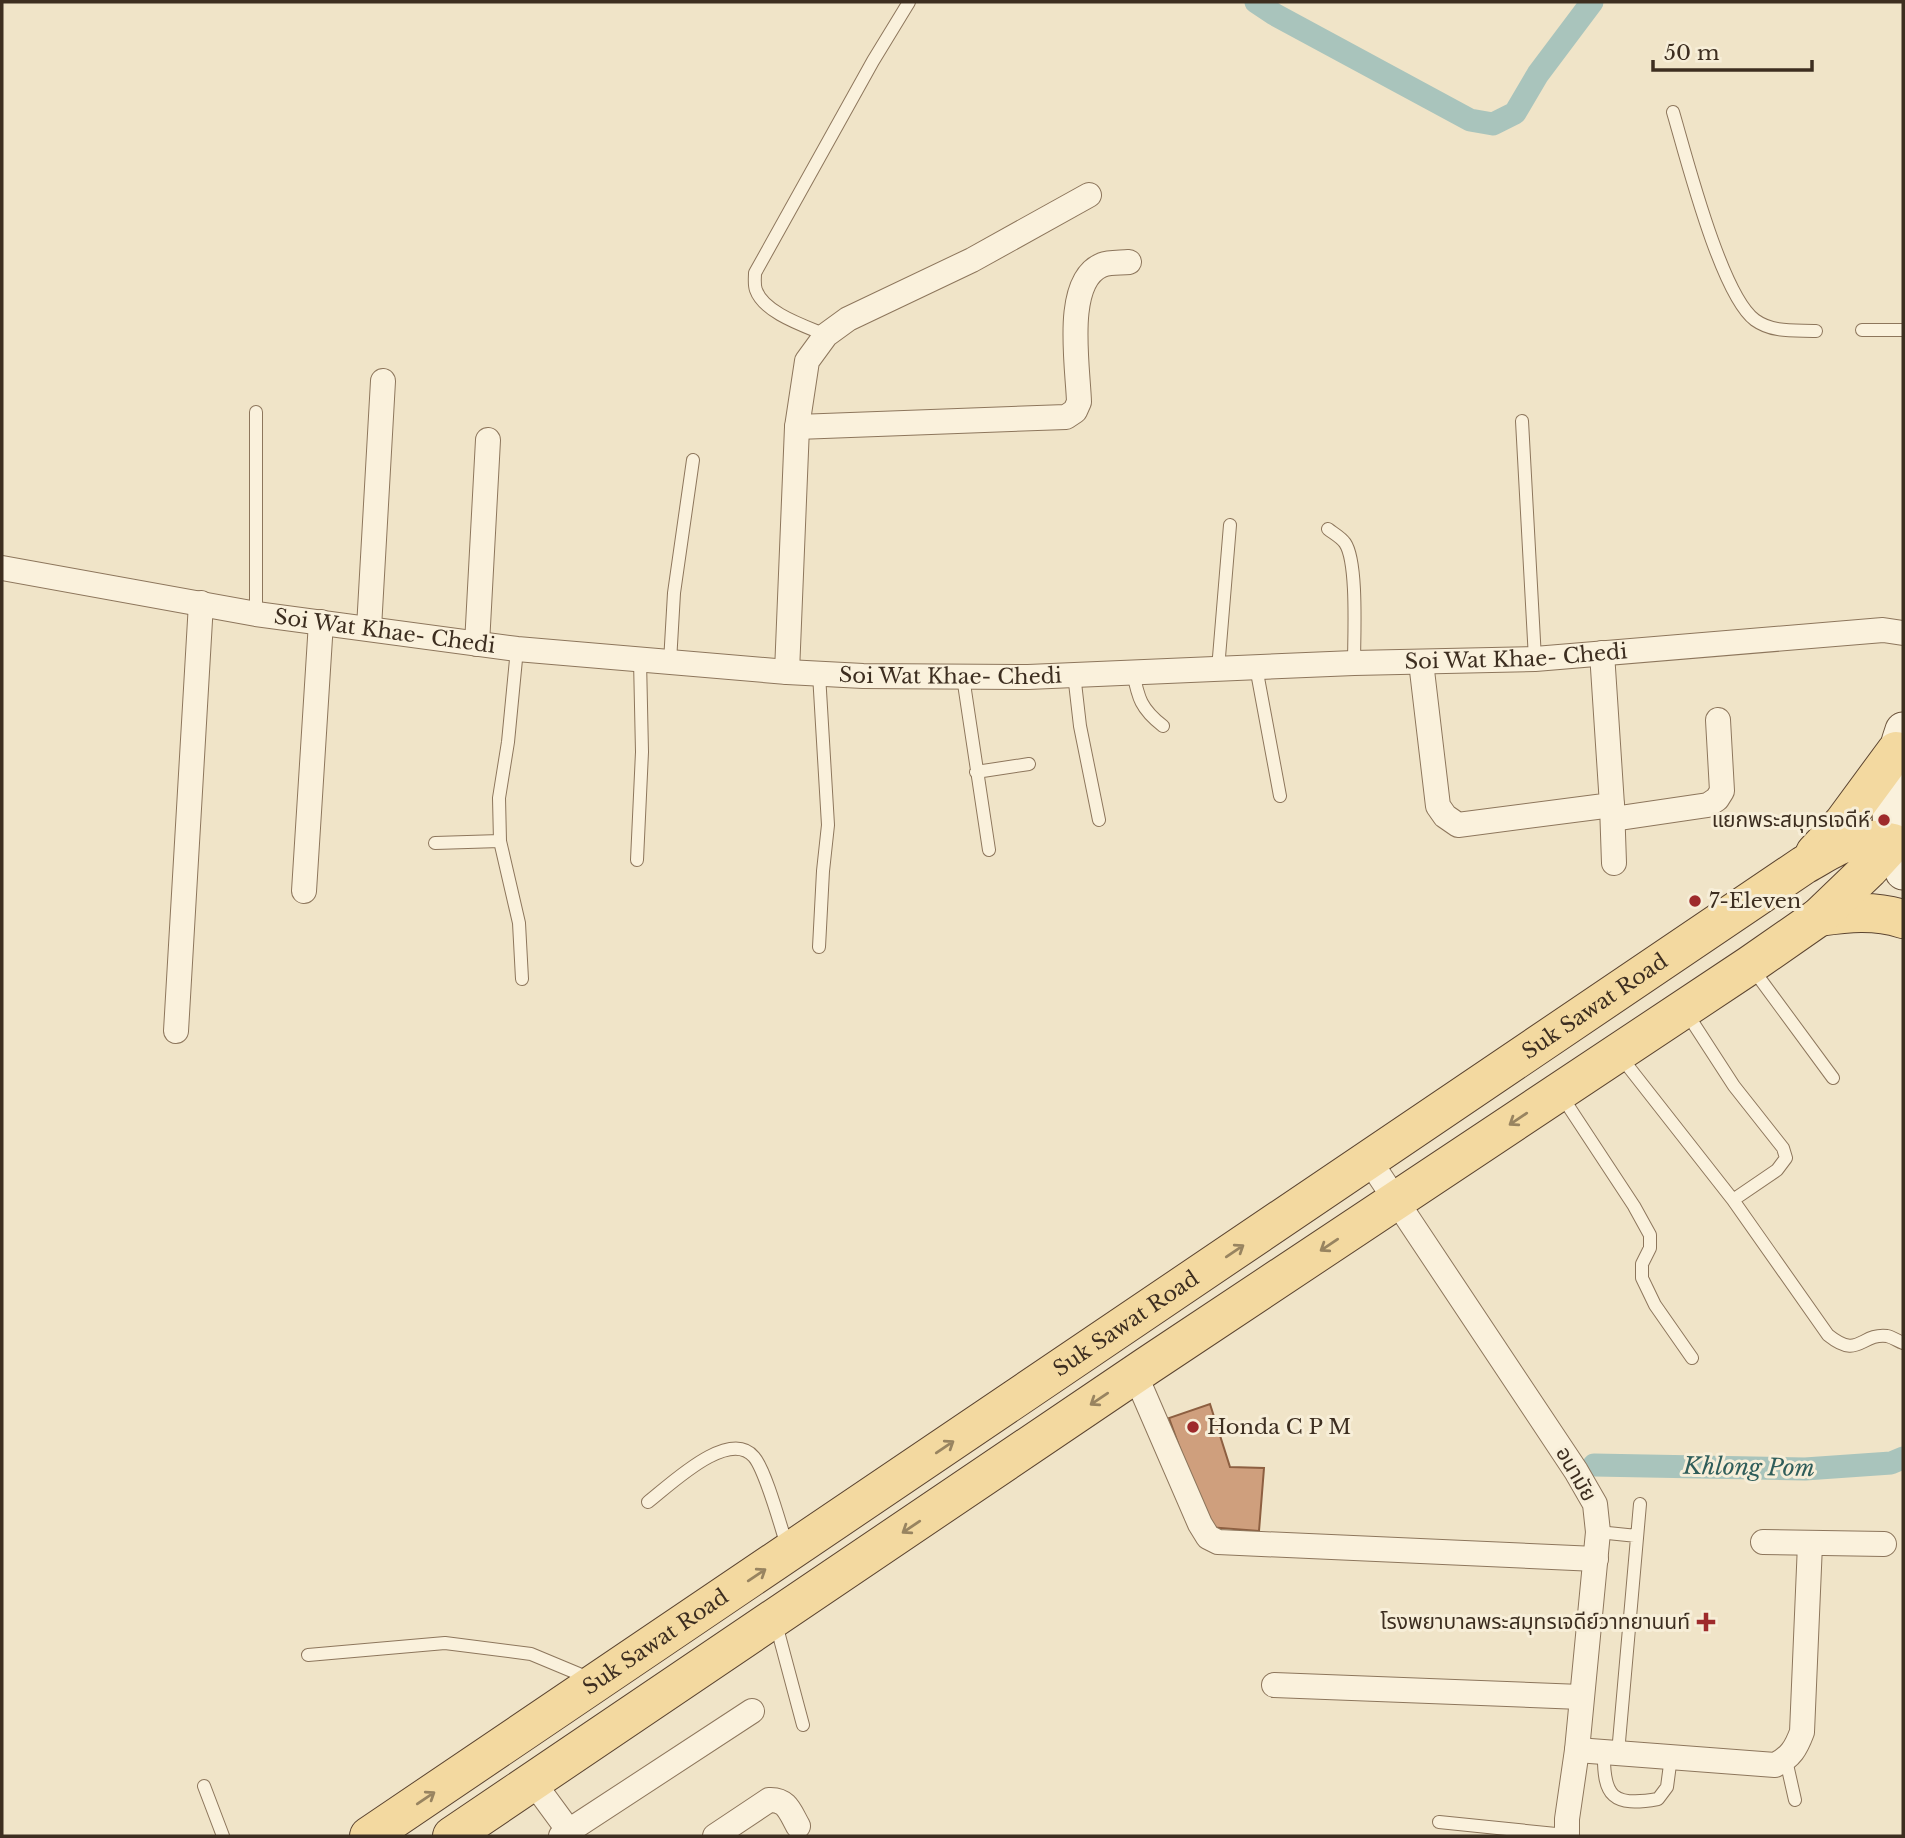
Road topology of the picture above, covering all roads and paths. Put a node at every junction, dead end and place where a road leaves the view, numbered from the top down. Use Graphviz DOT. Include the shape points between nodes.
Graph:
graph roads {
  1 [pos="909,2"];
  2 [pos="1673,112"];
  3 [pos="1089,195"];
  4 [pos="1129,262"];
  5 [pos="1862,330"];
  6 [pos="1903,330"];
  7 [pos="1816,331"];
  8 [pos="825,335"];
  9 [pos="383,381"];
  10 [pos="256,412"];
  11 [pos="1522,421"];
  12 [pos="797,427"];
  13 [pos="488,440"];
  14 [pos="693,460"];
  15 [pos="1230,525"];
  16 [pos="1328,529"];
  17 [pos="2,568"];
  18 [pos="201,603"];
  19 [pos="256,614"];
  20 [pos="320,622"];
  21 [pos="369,628"];
  22 [pos="1903,634"];
  23 [pos="477,644"];
  24 [pos="517,649"];
  25 [pos="1602,653"];
  26 [pos="1535,659"];
  27 [pos="640,660"];
  28 [pos="670,662"];
  29 [pos="1421,662"];
  30 [pos="1354,663"];
  31 [pos="1256,667"];
  32 [pos="1218,669"];
  33 [pos="787,672"];
  34 [pos="1133,672"];
  35 [pos="819,674"];
  36 [pos="1074,674"];
  37 [pos="963,677"];
  38 [pos="1718,720"];
  39 [pos="1163,726"];
  40 [pos="1900,741"];
  41 [pos="1029,764"];
  42 [pos="976,772"];
  43 [pos="1280,796"];
  44 [pos="1612,812"];
  45 [pos="1099,820"];
  46 [pos="500,841"];
  47 [pos="435,843"];
  48 [pos="1901,848"];
  49 [pos="989,850"];
  50 [pos="637,860"];
  51 [pos="1614,863"];
  52 [pos="1804,865"];
  53 [pos="304,891"];
  54 [pos="1819,917"];
  55 [pos="1903,919"];
  56 [pos="819,947"];
  57 [pos="1750,965"];
  58 [pos="522,979"];
  59 [pos="1684,1009"];
  60 [pos="176,1031"];
  61 [pos="1617,1053"];
  62 [pos="1833,1078"];
  63 [pos="1559,1092"];
  64 [pos="1369,1160"];
  65 [pos="1397,1200"];
  66 [pos="1733,1200"];
  67 [pos="1903,1343"];
  68 [pos="1692,1358"];
  69 [pos="1135,1374"];
  70 [pos="648,1502"];
  71 [pos="1640,1504"];
  72 [pos="1598,1532"];
  73 [pos="1637,1536"];
  74 [pos="1763,1542"];
  75 [pos="1810,1544"];
  76 [pos="1884,1544"];
  77 [pos="790,1552"];
  78 [pos="1596,1559"];
  79 [pos="775,1619"];
  80 [pos="308,1655"];
  81 [pos="597,1682"];
  82 [pos="1274,1685"];
  83 [pos="1581,1697"];
  84 [pos="752,1711"];
  85 [pos="803,1725"];
  86 [pos="1577,1750"];
  87 [pos="1611,1752"];
  88 [pos="1671,1757"];
  89 [pos="1786,1760"];
  90 [pos="533,1782"];
  91 [pos="204,1786"];
  92 [pos="1794,1800"];
  93 [pos="1439,1822"];
  94 [pos="798,1826"];
  95 [pos="565,1833"];
  96 [pos="223,1836"];
  97 [pos="369,1836"];
  98 [pos="452,1836"];
  99 [pos="715,1836"];
  100 [pos="1567,1836"];
  1 -- 8 [label="lane" via="755,273 755,289 762,301 789,320"];
  2 -- 7 [label="lane" via="1718,257 1736,295 1752,318 1770,329"];
  3 -- 8 [label="street"];
  4 -- 12 [label="street" via="1104,264 1083,284 1076,306 1079,402 1066,417"];
  5 -- 6 [label="lane"];
  8 -- 12 [label="street" via="807,361"];
  9 -- 21 [label="street"];
  10 -- 19 [label="lane"];
  11 -- 26 [label="lane"];
  12 -- 33 [label="street"];
  13 -- 23 [label="street"];
  14 -- 28 [label="lane" via="674,593"];
  15 -- 32 [label="lane"];
  16 -- 30 [label="lane" via="1345,542 1350,555"];
  17 -- 18 [label="street, Soi Wat Khae- Chedi"];
  18 -- 19 [label="street, Soi Wat Khae- Chedi"];
  18 -- 60 [label="street"];
  19 -- 20 [label="street, Soi Wat Khae- Chedi"];
  20 -- 21 [label="street, Soi Wat Khae- Chedi"];
  20 -- 53 [label="street"];
  21 -- 23 [label="street, Soi Wat Khae- Chedi"];
  22 -- 25 [label="street, Soi Wat Khae- Chedi" via="1883,630"];
  23 -- 24 [label="street, Soi Wat Khae- Chedi"];
  24 -- 27 [label="street, Soi Wat Khae- Chedi"];
  24 -- 46 [label="lane" via="499,798"];
  25 -- 26 [label="street, Soi Wat Khae- Chedi"];
  25 -- 44 [label="street"];
  26 -- 29 [label="street, Soi Wat Khae- Chedi"];
  27 -- 28 [label="street, Soi Wat Khae- Chedi"];
  27 -- 50 [label="lane"];
  28 -- 33 [label="street, Soi Wat Khae- Chedi"];
  29 -- 30 [label="street, Soi Wat Khae- Chedi"];
  29 -- 44 [label="street" via="1438,806 1445,816 1458,825"];
  30 -- 31 [label="street, Soi Wat Khae- Chedi"];
  31 -- 32 [label="street, Soi Wat Khae- Chedi"];
  31 -- 43 [label="lane"];
  32 -- 34 [label="street, Soi Wat Khae- Chedi"];
  33 -- 35 [label="street, Soi Wat Khae- Chedi"];
  34 -- 36 [label="street, Soi Wat Khae- Chedi"];
  34 -- 39 [label="lane" via="1138,697 1148,715"];
  35 -- 37 [label="street, Soi Wat Khae- Chedi"];
  35 -- 56 [label="lane" via="828,825"];
  36 -- 37 [label="street, Soi Wat Khae- Chedi"];
  36 -- 45 [label="lane"];
  37 -- 42 [label="lane"];
  38 -- 44 [label="street" via="1722,791 1717,799 1708,805"];
  40 -- 48 [label="main road" via="1888,810"];
  40 -- 52 [label="main road" via="1843,823"];
  41 -- 42 [label="lane"];
  42 -- 49 [label="lane"];
  44 -- 51 [label="street"];
  46 -- 47 [label="lane"];
  46 -- 58 [label="lane" via="519,923"];
  48 -- 52 [label="main road, Suk Sawat Road" via="1871,838 1856,839"];
  48 -- 54 [label="main road"];
  52 -- 64 [label="main road, Suk Sawat Road"];
  54 -- 55 [label="main road" via="1880,913"];
  54 -- 57 [label="main road"];
  57 -- 59 [label="main road"];
  57 -- 62 [label="lane"];
  59 -- 61 [label="main road"];
  59 -- 66 [label="lane" via="1786,1158 1777,1170"];
  61 -- 63 [label="main road"];
  61 -- 66 [label="lane"];
  63 -- 65 [label="main road, one-way"];
  63 -- 68 [label="lane" via="1650,1235 1642,1278 1654,1305"];
  64 -- 65 [label="street, อนามัย"];
  77 -- 64 [label="main road, Suk Sawat Road, one-way"];
  65 -- 69 [label="main road, one-way"];
  65 -- 72 [label="street, อนามัย" via="1587,1488 1595,1504"];
  66 -- 67 [label="lane" via="1840,1346 1887,1336"];
  69 -- 78 [label="street" via="1200,1524 1208,1537 1218,1542"];
  69 -- 79 [label="main road, one-way"];
  70 -- 77 [label="lane" via="711,1455 732,1447 744,1450 754,1456 761,1471"];
  71 -- 73 [label="lane"];
  72 -- 73 [label="lane"];
  72 -- 78 [label="street, อนามัย"];
  73 -- 87 [label="lane"];
  74 -- 75 [label="street"];
  75 -- 76 [label="street"];
  75 -- 89 [label="street" via="1801,1731 1796,1749"];
  81 -- 77 [label="main road, Suk Sawat Road, one-way"];
  78 -- 83 [label="street, อนามัย"];
  79 -- 85 [label="lane"];
  79 -- 90 [label="main road"];
  80 -- 81 [label="lane" via="445,1643 531,1654"];
  97 -- 81 [label="main road, Suk Sawat Road, one-way"];
  82 -- 83 [label="street"];
  83 -- 86 [label="street, อนามัย"];
  84 -- 95 [label="street"];
  86 -- 87 [label="street"];
  86 -- 100 [label="street, อนามัย"];
  87 -- 88 [label="street"];
  87 -- 88 [label="lane" via="1604,1779 1614,1796 1634,1804 1658,1799 1667,1787"];
  88 -- 89 [label="street" via="1775,1765"];
  89 -- 92 [label="lane"];
  90 -- 95 [label="street"];
  90 -- 98 [label="main road"];
  91 -- 96 [label="lane"];
  93 -- 100 [label="lane"];
  94 -- 99 [label="street" via="785,1803 769,1800"];
}
